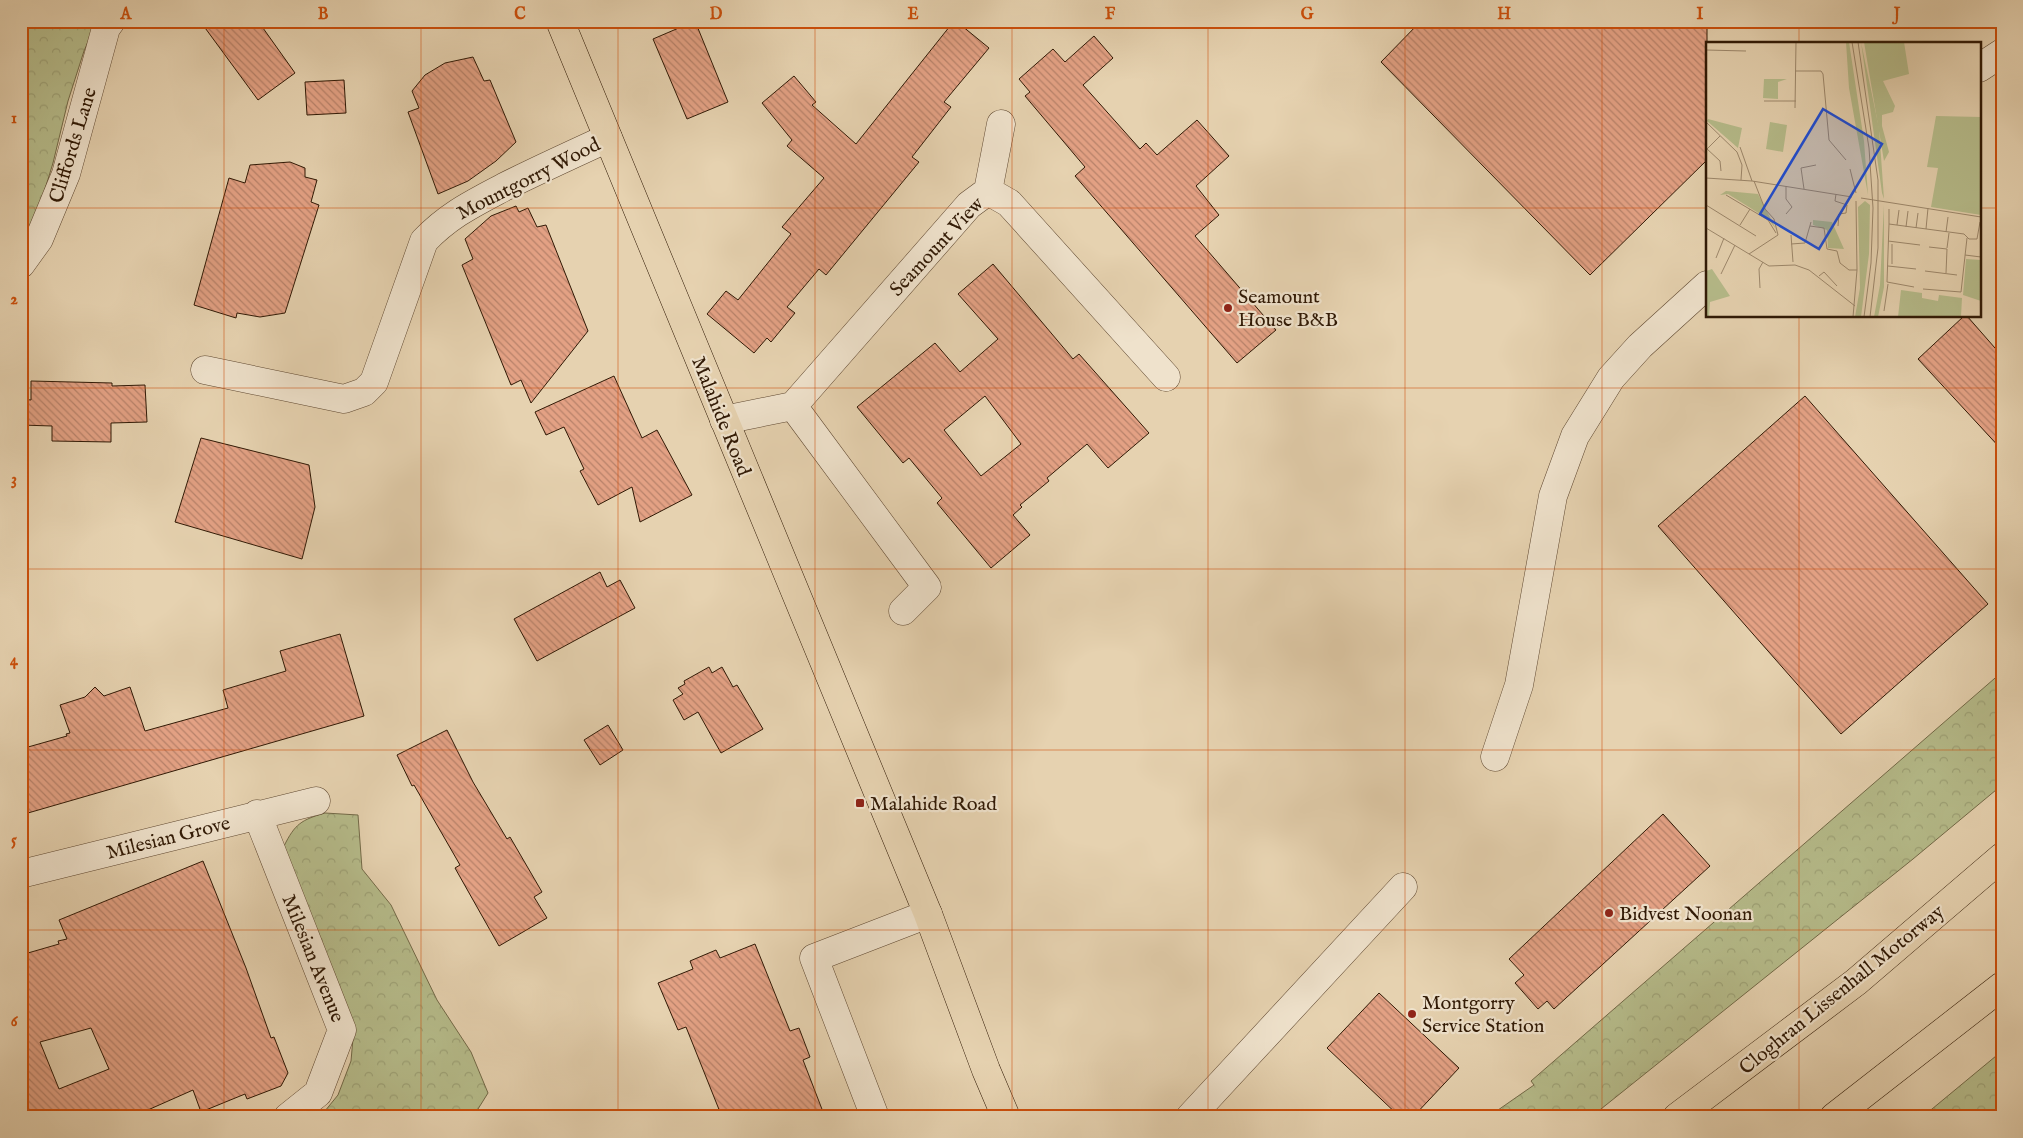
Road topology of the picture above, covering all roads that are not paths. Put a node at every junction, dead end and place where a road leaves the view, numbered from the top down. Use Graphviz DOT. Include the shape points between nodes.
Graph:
graph roads {
  1 [pos="111,21"];
  2 [pos="560,21"];
  3 [pos="2002,53"];
  4 [pos="1980,67"];
  5 [pos="1001,124"];
  6 [pos="608,138"];
  7 [pos="988,191"];
  8 [pos="21,264"];
  9 [pos="1706,286"];
  10 [pos="205,370"];
  11 [pos="1166,377"];
  12 [pos="793,406"];
  13 [pos="724,420"];
  14 [pos="903,611"];
  15 [pos="1495,757"];
  16 [pos="316,801"];
  17 [pos="257,814"];
  18 [pos="2002,857"];
  19 [pos="21,874"];
  20 [pos="1403,887"];
  21 [pos="928,914"];
  22 [pos="2002,986"];
  23 [pos="288,1117"];
  24 [pos="875,1117"];
  25 [pos="1006,1117"];
  26 [pos="1190,1117"];
  27 [pos="1678,1117"];
  28 [pos="1834,1117"];
  1 -- 8 [label="street, Cliffords Lane" via="106,28 66,174 39,239"];
  2 -- 6 [label="main road, Malahide Road"];
  3 -- 4 [label="street"];
  5 -- 7 [label="street"];
  6 -- 10 [label="street, Mountgorry Wood" via="546,165 462,209 424,241 374,382 364,392 344,399"];
  6 -- 13 [label="main road, Malahide Road"];
  7 -- 11 [label="street, Seamount View" via="1009,203"];
  7 -- 12 [label="street, Seamount View" via="969,205"];
  9 -- 15 [label="street" via="1640,346 1611,378 1576,436 1553,496 1519,685"];
  12 -- 13 [label="street"];
  12 -- 14 [label="street" via="927,587"];
  13 -- 21 [label="main road, Malahide Road"];
  16 -- 17 [label="street, Milesian Grove"];
  17 -- 19 [label="street, Milesian Grove"];
  17 -- 23 [label="street, Milesian Avenue" via="342,1030 318,1093"];
  18 -- 27 [label="main road, Cloghran Lissenhall Motorway" via="1856,982"];
  20 -- 26 [label="street"];
  21 -- 24 [label="street" via="814,958"];
  21 -- 25 [label="main road, Malahide Road"];
  22 -- 28 [label="main road"];
}
